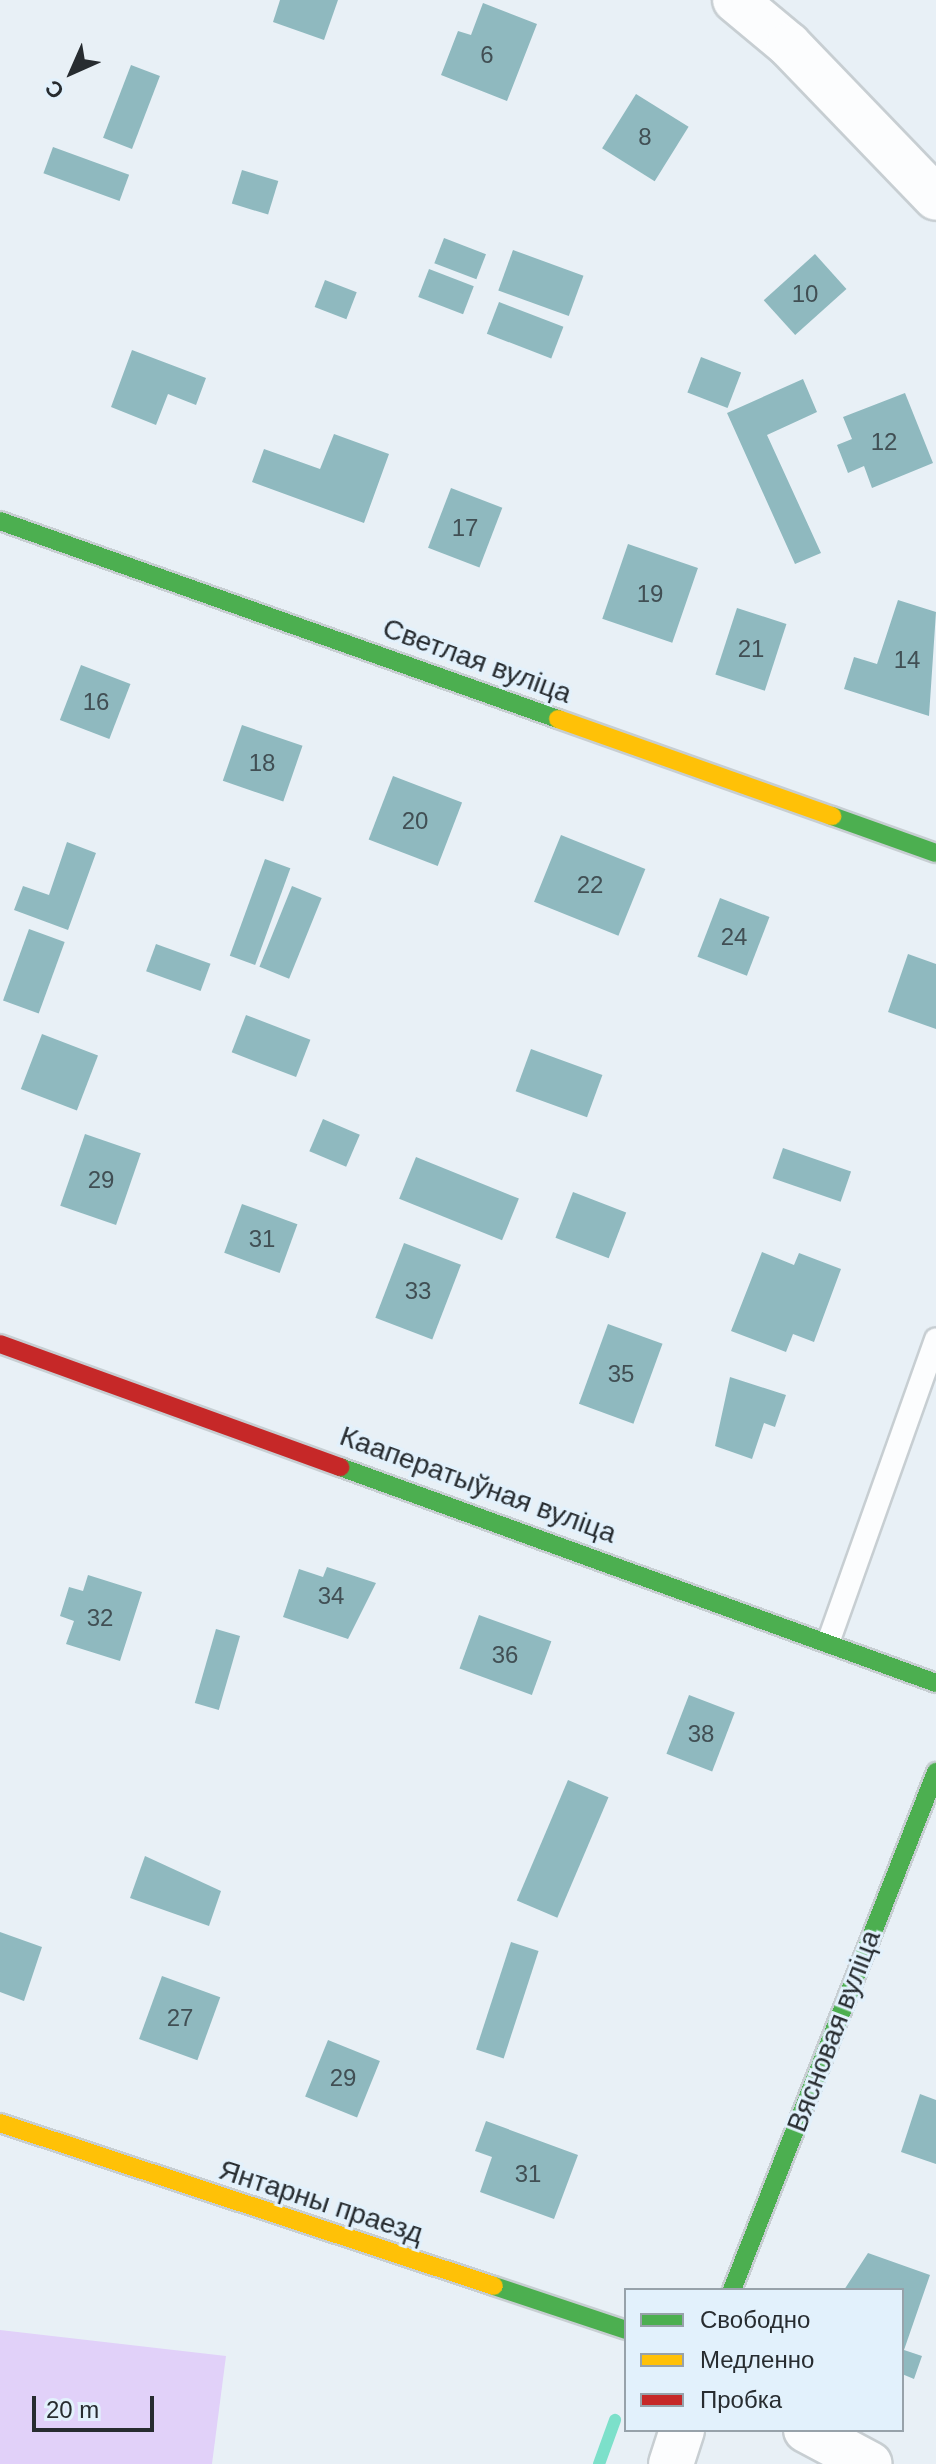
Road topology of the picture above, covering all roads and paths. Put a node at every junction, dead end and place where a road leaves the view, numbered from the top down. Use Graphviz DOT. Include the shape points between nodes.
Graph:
graph roads {
  1 [pos="735,0"];
  2 [pos="936,198"];
  3 [pos="0,521"];
  4 [pos="936,853"];
  5 [pos="936,1339"];
  6 [pos="0,1344"];
  7 [pos="829,1640"];
  8 [pos="936,1683"];
  9 [pos="936,1772"];
  10 [pos="0,2123"];
  11 [pos="733,2288"];
  12 [pos="624,2329"];
  13 [pos="681,2432"];
  14 [pos="810,2432"];
  15 [pos="671,2464"];
  16 [pos="870,2464"];
  1 -- 2 [label="street" via="789,45"];
  3 -- 4 [label="street, Светлая вуліца"];
  5 -- 7 [label="lane"];
  6 -- 7 [label="street, Кааператыўная вуліца"];
  7 -- 8 [label="street, Кааператыўная вуліца"];
  9 -- 11 [label="street, Вясновая вуліца"];
  10 -- 12 [label="street, Янтарны праезд"];
  13 -- 15 [label="street"];
  14 -- 16 [label="street"];
}
